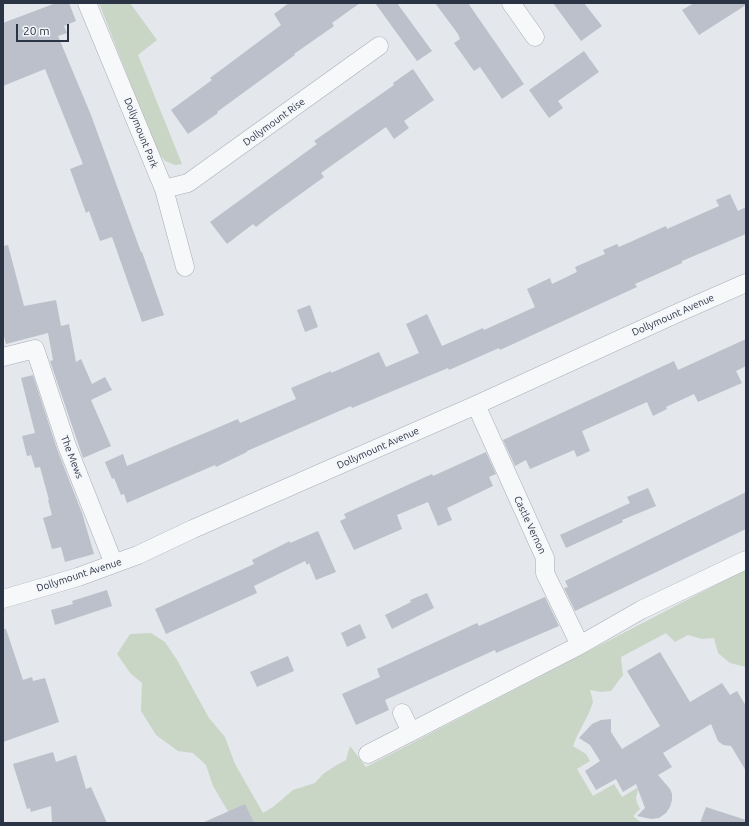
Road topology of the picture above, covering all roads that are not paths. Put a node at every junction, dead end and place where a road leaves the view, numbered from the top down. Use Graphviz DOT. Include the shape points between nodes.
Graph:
graph roads {
  1 [pos="87,3"];
  2 [pos="512,3"];
  3 [pos="535,37"];
  4 [pos="379,46"];
  5 [pos="164,189"];
  6 [pos="185,267"];
  7 [pos="746,283"];
  8 [pos="3,357"];
  9 [pos="476,406"];
  10 [pos="746,560"];
  11 [pos="114,564"];
  12 [pos="3,598"];
  13 [pos="580,645"];
  14 [pos="402,713"];
  15 [pos="411,732"];
  16 [pos="368,754"];
  1 -- 5 [label="street, Dollymount Park"];
  2 -- 3 [label="street"];
  4 -- 5 [label="street, Dollymount Rise" via="188,183"];
  5 -- 6 [label="street, Dollymount Park"];
  7 -- 9 [label="street, Dollymount Avenue"];
  8 -- 11 [label="street, The Mews" via="35,349 66,446"];
  9 -- 11 [label="street, Dollymount Avenue"];
  9 -- 13 [label="street, Castle Vernon" via="545,558 545,573"];
  10 -- 13 [label="street" via="641,610"];
  11 -- 12 [label="street, Dollymount Avenue"];
  13 -- 15 [label="street"];
  14 -- 15 [label="street"];
  15 -- 16 [label="street"];
}
